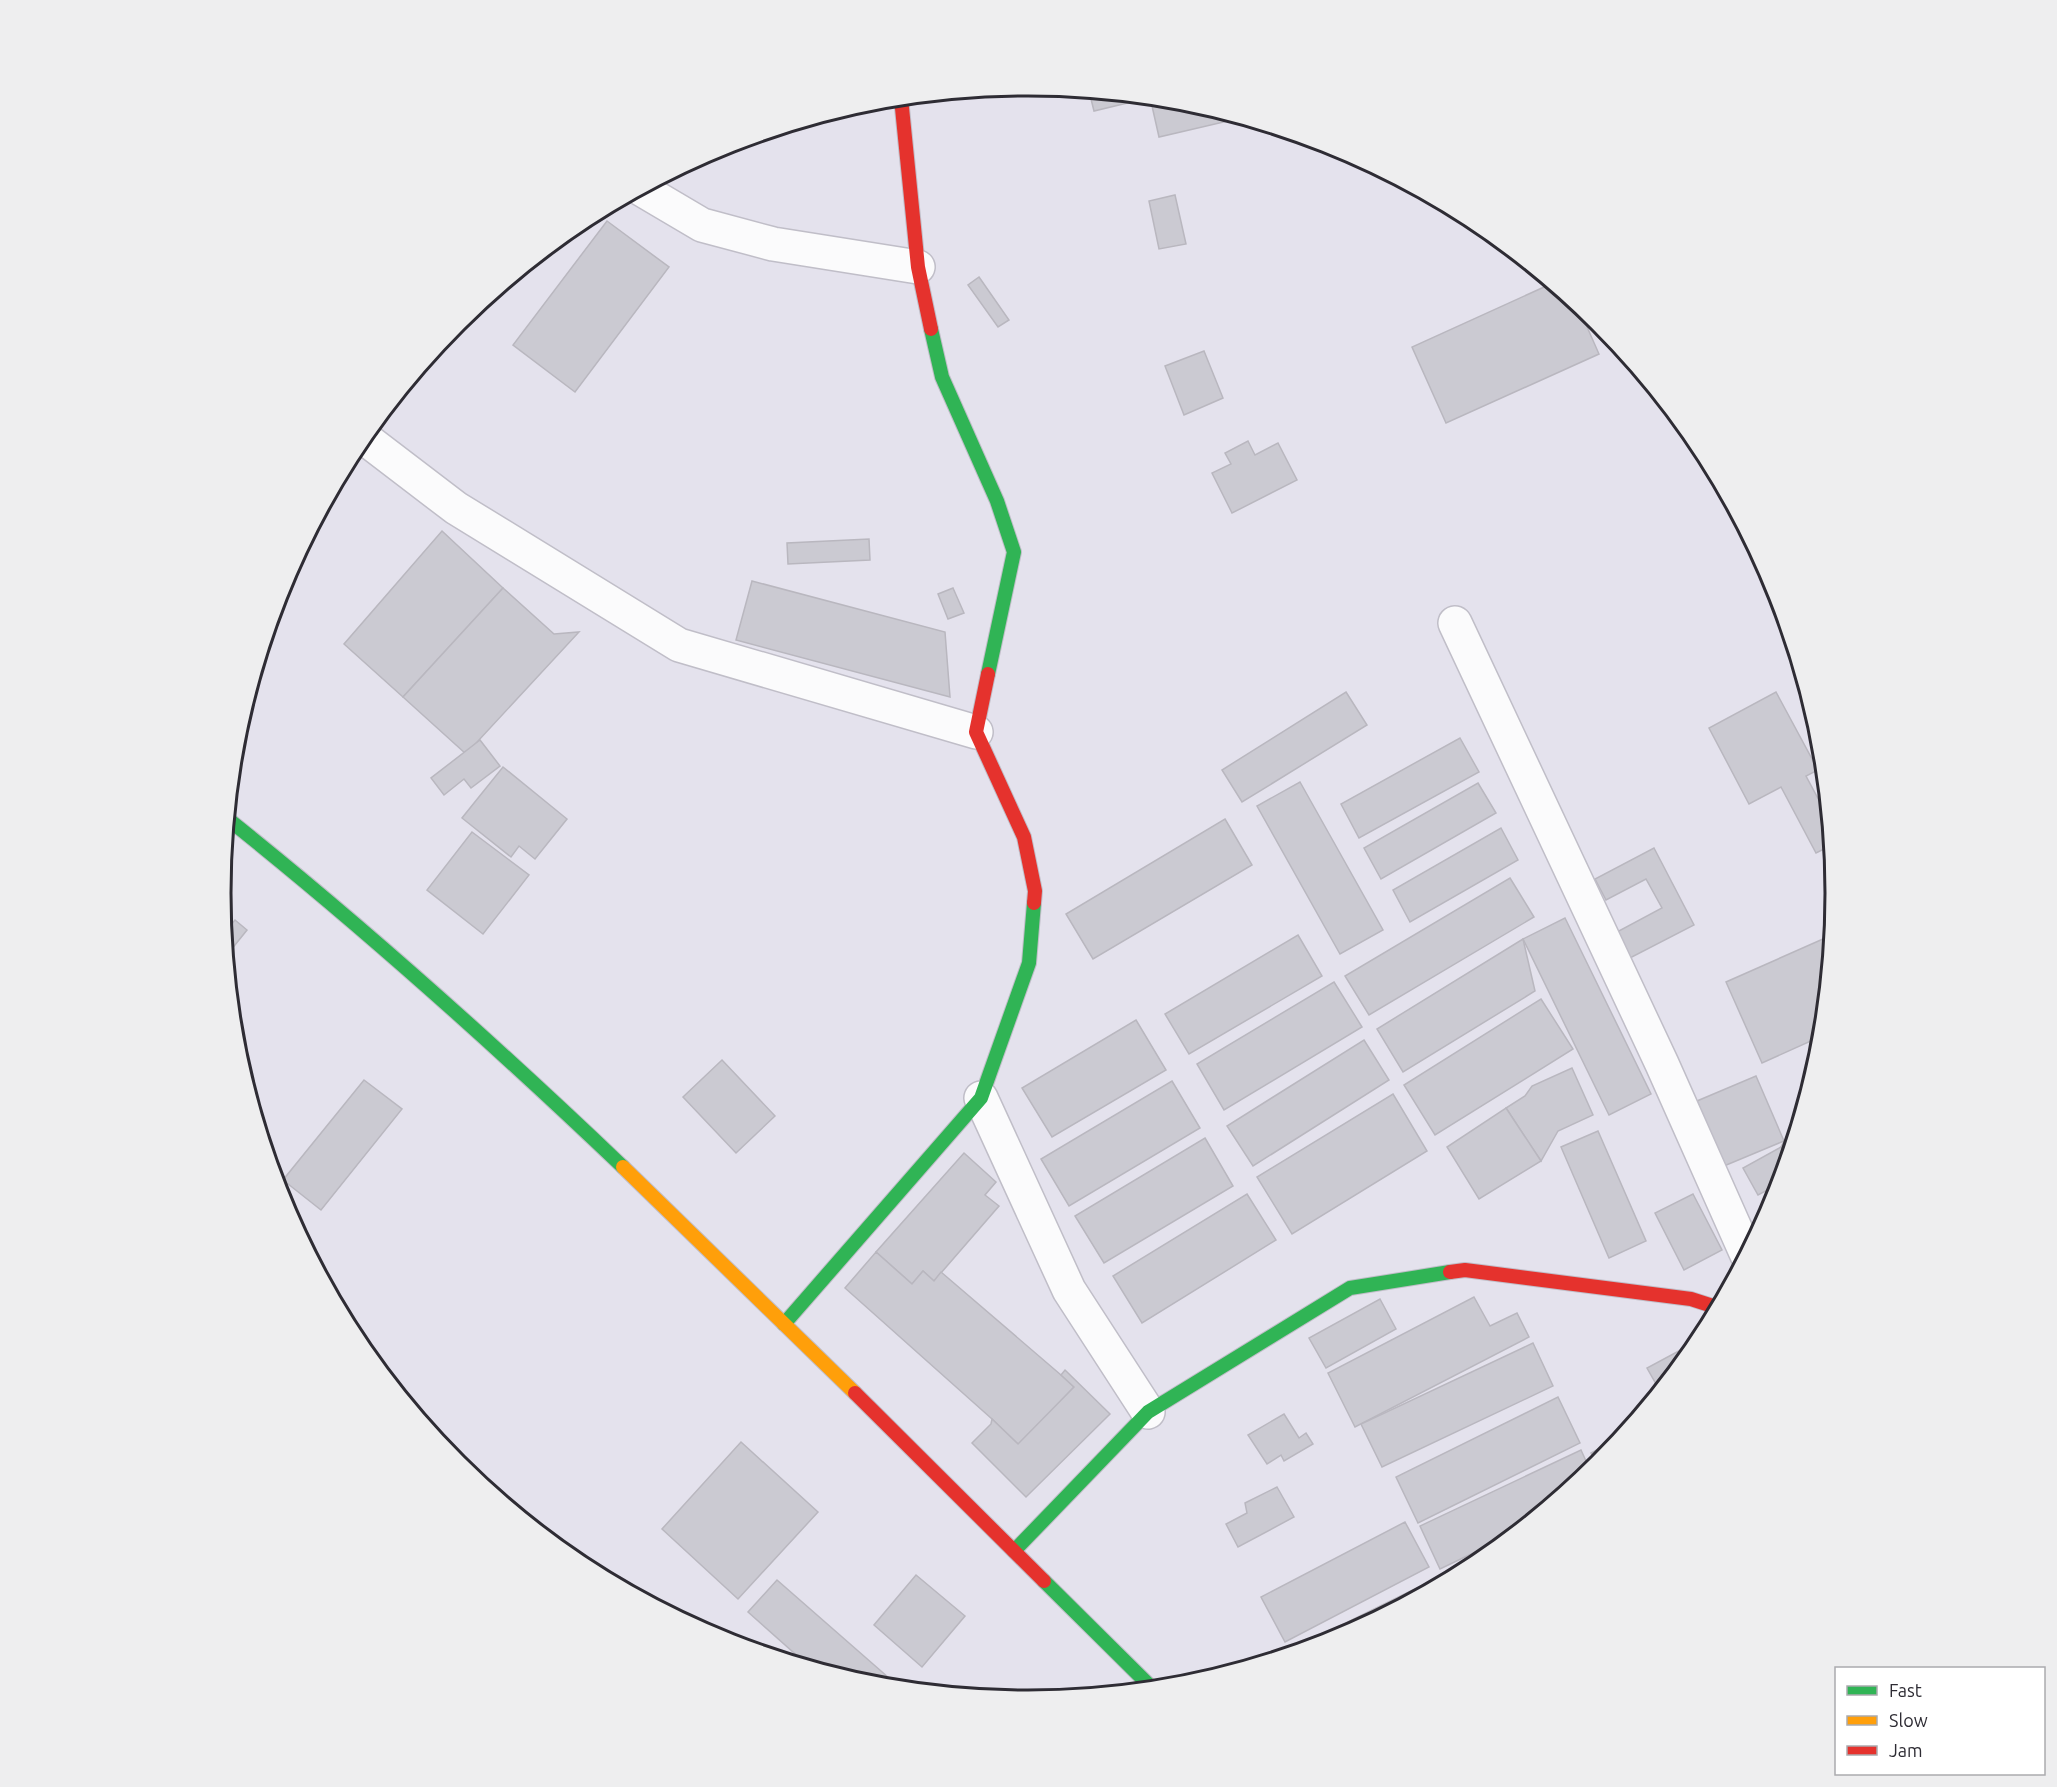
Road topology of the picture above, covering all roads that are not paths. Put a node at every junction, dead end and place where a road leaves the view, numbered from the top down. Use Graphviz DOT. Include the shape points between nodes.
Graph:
graph roads {
  1 [pos="902,106"];
  2 [pos="648,193"];
  3 [pos="918,267"];
  4 [pos="370,443"];
  5 [pos="1455,623"];
  6 [pos="976,732"];
  7 [pos="235,824"];
  8 [pos="981,1098"];
  9 [pos="1744,1247"];
  10 [pos="1711,1305"];
  11 [pos="784,1324"];
  12 [pos="1148,1412"];
  13 [pos="1014,1551"];
  14 [pos="1145,1682"];
  1 -- 3 [label="street"];
  2 -- 3 [label="street" via="702,225 773,244"];
  3 -- 6 [label="street" via="942,377 997,501 1014,552"];
  4 -- 6 [label="street" via="456,508 679,645"];
  5 -- 9 [label="street"];
  6 -- 8 [label="street" via="1024,837 1035,891 1029,963"];
  7 -- 11 [label="street" via="455,1009 611,1153"];
  8 -- 11 [label="street"];
  8 -- 12 [label="street" via="1069,1290"];
  10 -- 12 [label="street" via="1691,1299 1465,1270 1350,1288"];
  11 -- 13 [label="street"];
  12 -- 13 [label="street"];
  13 -- 14 [label="street"];
}
